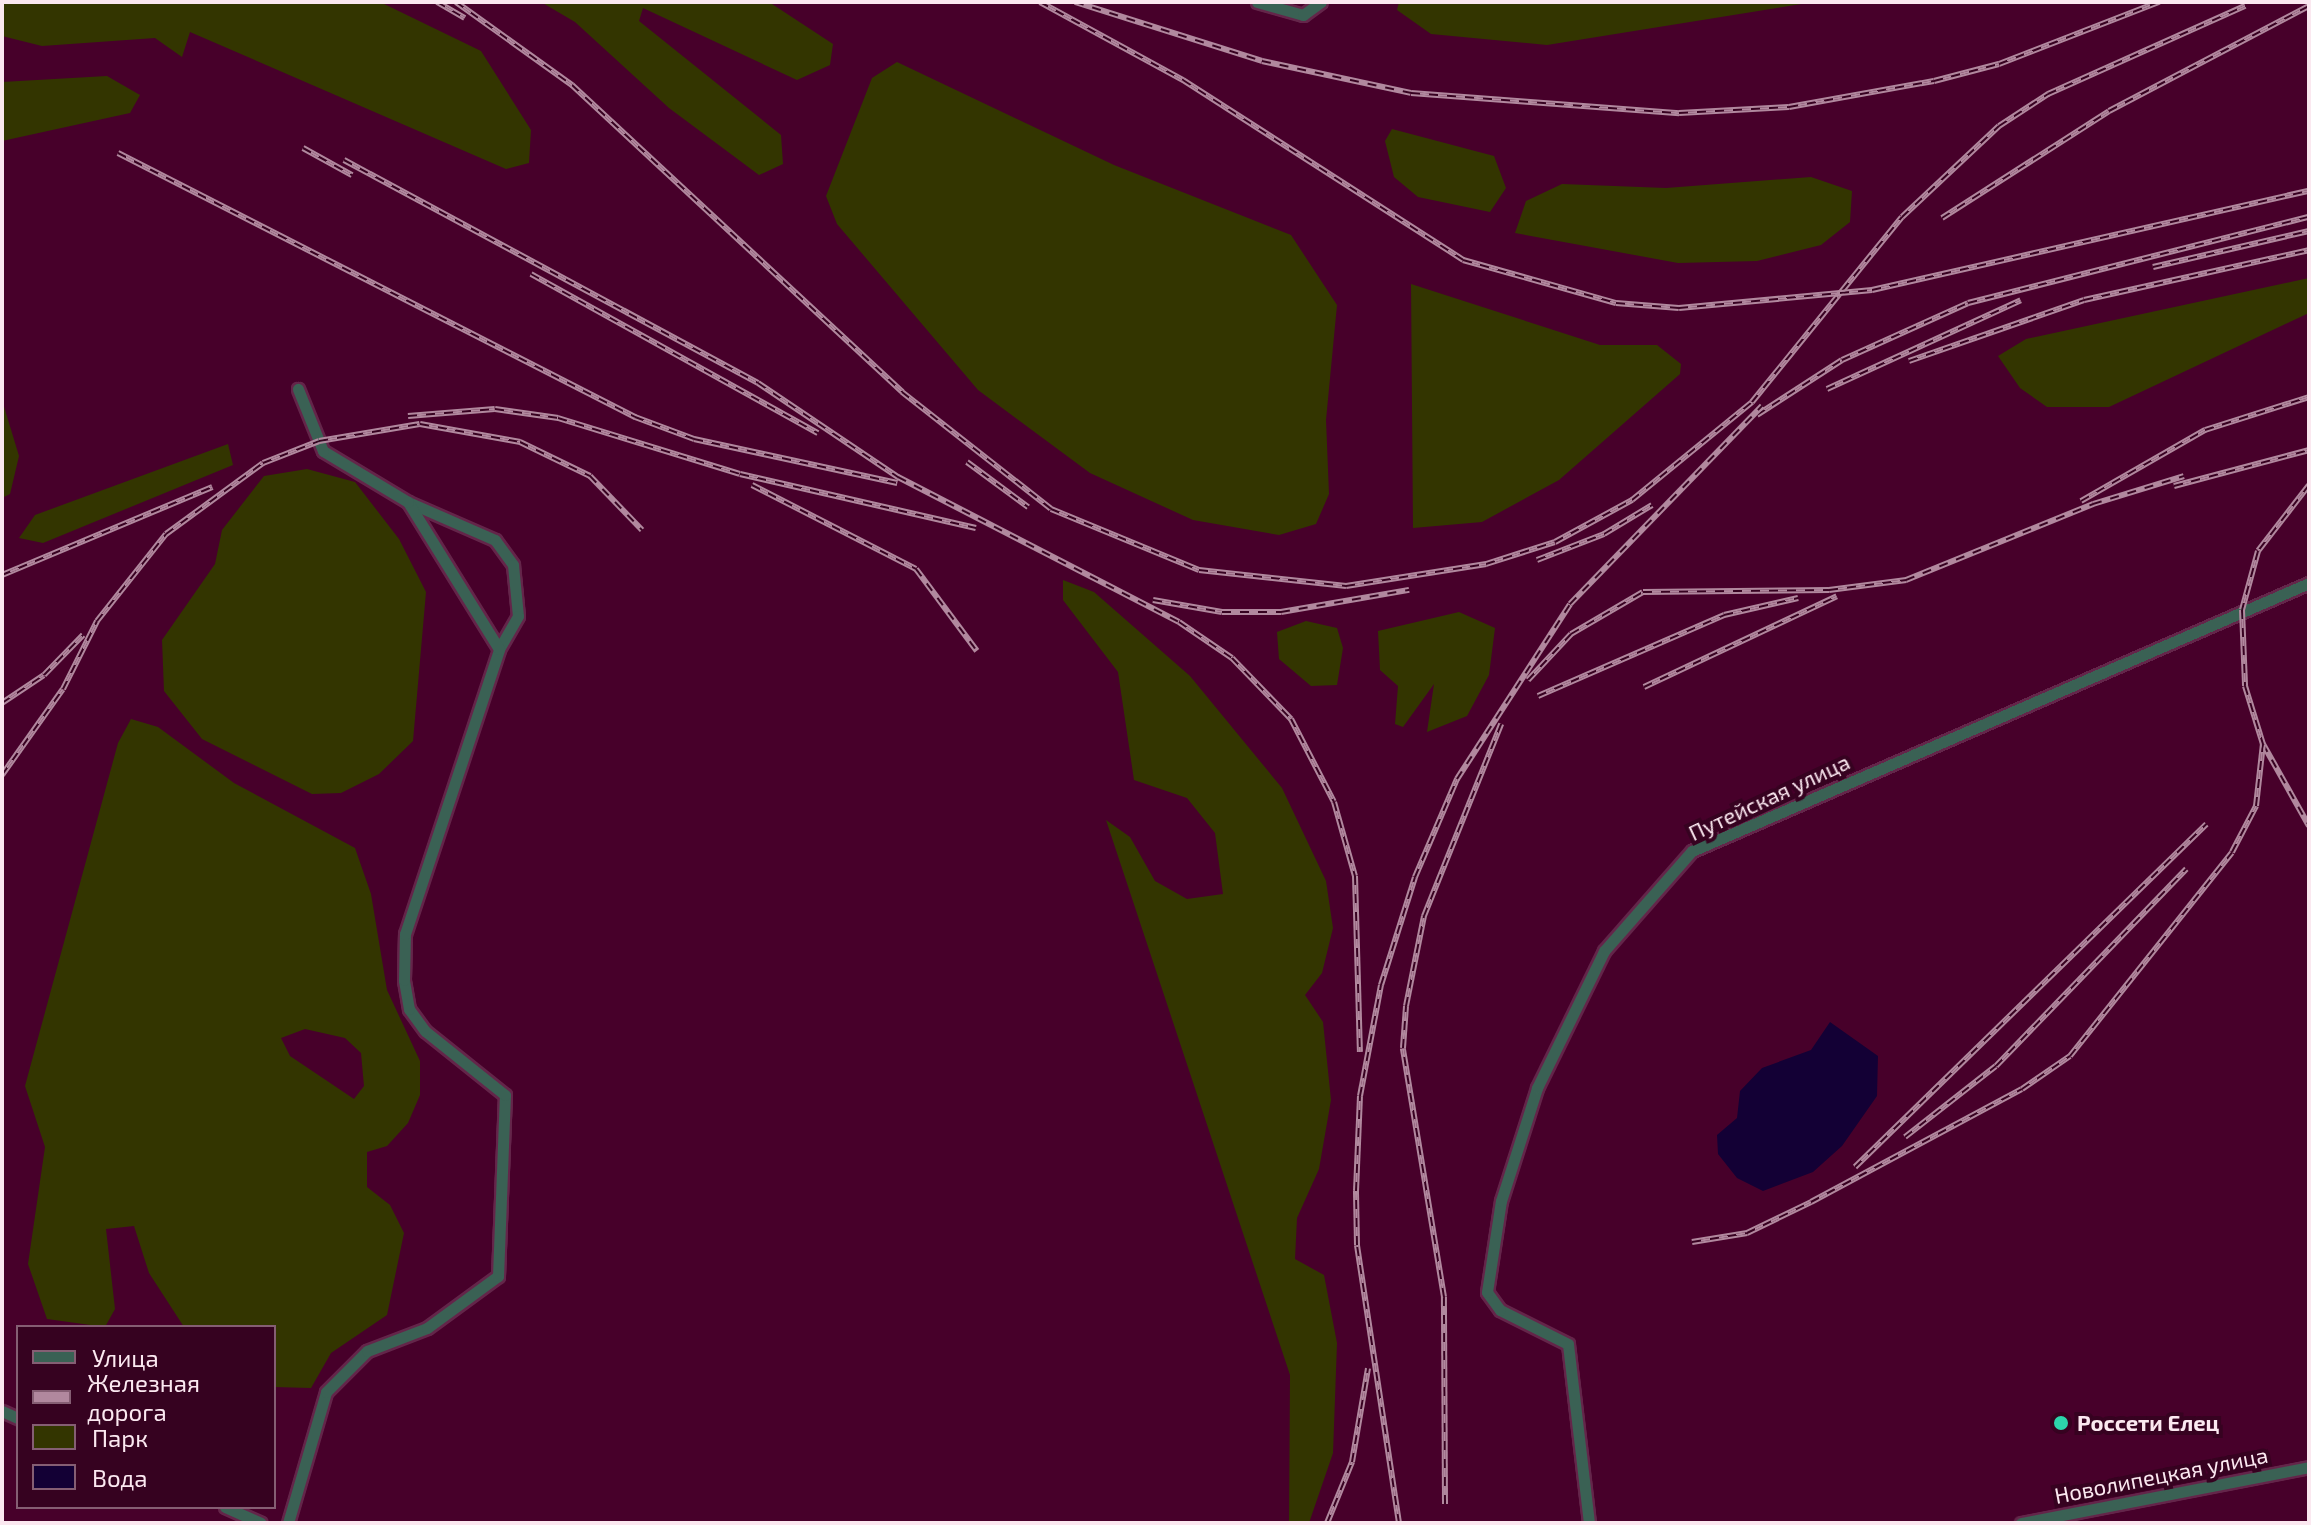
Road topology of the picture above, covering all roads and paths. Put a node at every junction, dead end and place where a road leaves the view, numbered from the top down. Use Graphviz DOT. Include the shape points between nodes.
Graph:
graph roads {
  1 [pos="1257,2"];
  2 [pos="1321,2"];
  3 [pos="298,389"];
  4 [pos="408,502"];
  5 [pos="2309,583"];
  6 [pos="499,649"];
  7 [pos="2309,1467"];
  8 [pos="230,1509"];
  9 [pos="261,1523"];
  10 [pos="288,1523"];
  11 [pos="1589,1523"];
  12 [pos="2021,1523"];
  1 -- 2 [label="street" via="1303,15"];
  3 -- 4 [label="street" via="323,451"];
  4 -- 6 [label="street"];
  4 -- 6 [label="street" via="495,540 513,565 518,616"];
  5 -- 11 [label="street, Путейская улица" via="1692,851 1604,951 1537,1088 1501,1201 1487,1292 1500,1310 1568,1344"];
  6 -- 10 [label="street" via="405,934 404,967 409,1009 425,1031 505,1095 498,1276 427,1328 367,1351 326,1392"];
  7 -- 12 [label="street, Новолипецкая улица"];
  8 -- 9 [label="street"];
}
